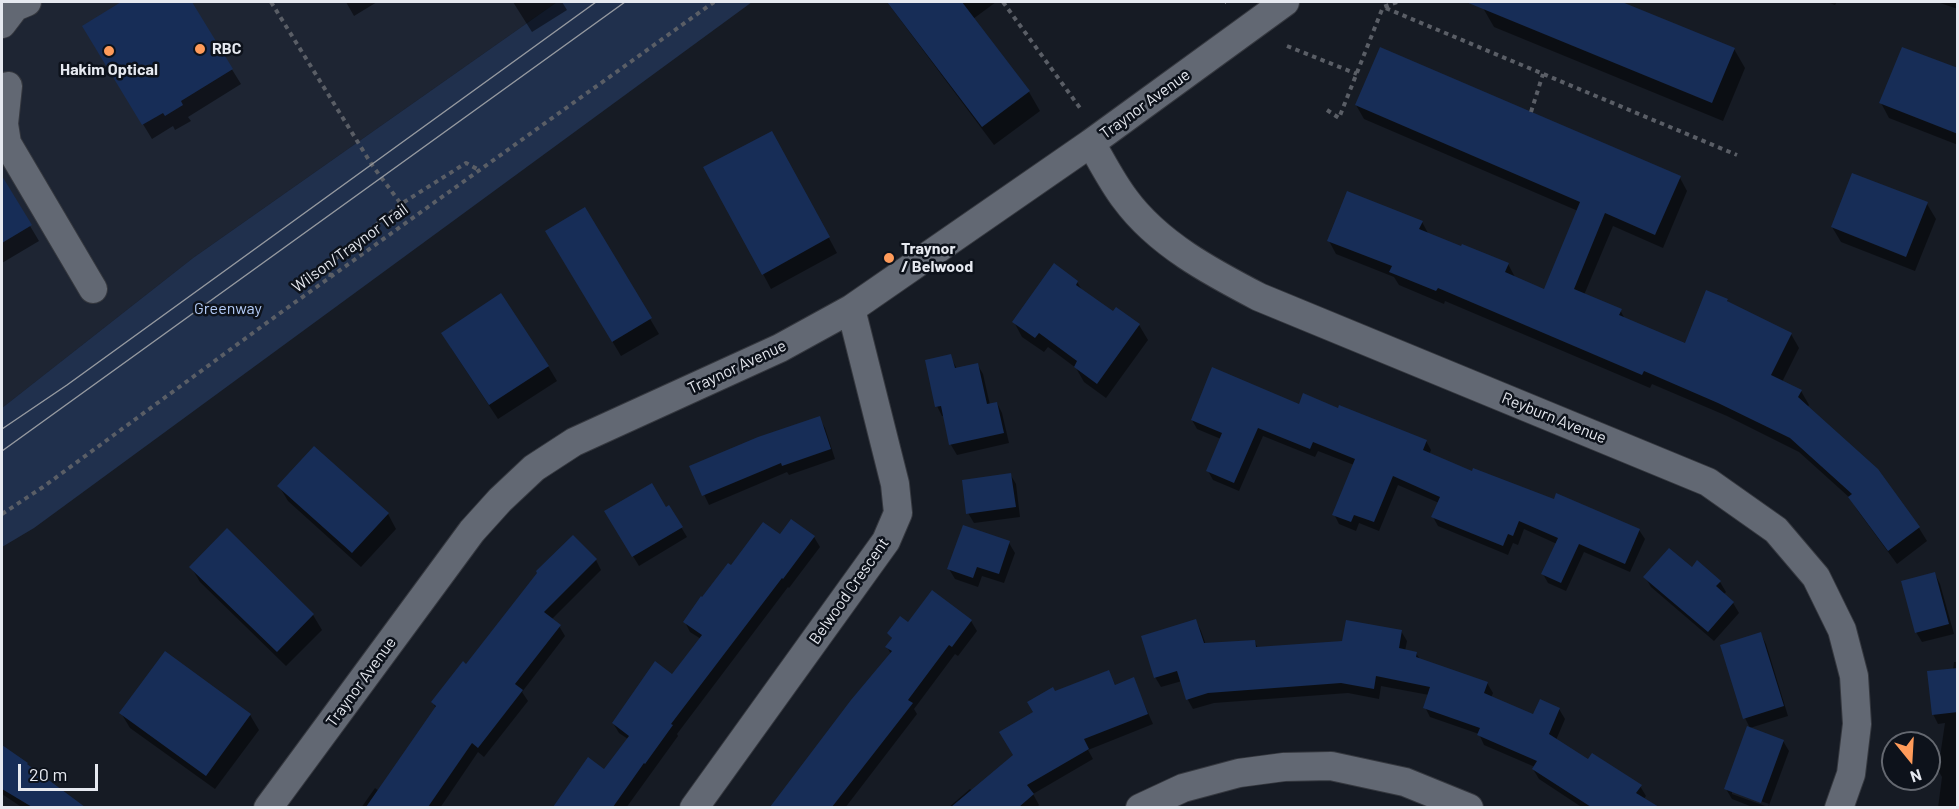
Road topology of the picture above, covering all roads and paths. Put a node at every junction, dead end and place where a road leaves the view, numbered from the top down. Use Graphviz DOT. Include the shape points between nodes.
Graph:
graph roads {
  1 [pos="271,2"];
  2 [pos="714,2"];
  3 [pos="1003,2"];
  4 [pos="1285,2"];
  5 [pos="1397,2"];
  6 [pos="1383,7"];
  7 [pos="1287,46"];
  8 [pos="1357,74"];
  9 [pos="1543,74"];
  10 [pos="8,86"];
  11 [pos="1080,108"];
  12 [pos="1327,110"];
  13 [pos="1531,112"];
  14 [pos="1091,143"];
  15 [pos="1737,156"];
  16 [pos="479,170"];
  17 [pos="401,204"];
  18 [pos="330,278"];
  19 [pos="93,289"];
  20 [pos="851,309"];
  21 [pos="2,514"];
  22 [pos="268,807"];
  23 [pos="694,807"];
  24 [pos="1140,807"];
  25 [pos="1469,807"];
  26 [pos="1839,807"];
  1 -- 17 [label="path" via="369,160"];
  2 -- 16 [label="path, Wilson/Traynor Trail"];
  3 -- 11 [label="path"];
  4 -- 14 [label="street, Traynor Avenue"];
  5 -- 6 [label="path"];
  6 -- 8 [label="path"];
  6 -- 9 [label="path"];
  7 -- 8 [label="path"];
  8 -- 12 [label="path" via="1340,118"];
  9 -- 13 [label="path"];
  9 -- 15 [label="path"];
  10 -- 19 [label="street" via="4,124 7,143"];
  14 -- 20 [label="street, Traynor Avenue"];
  14 -- 26 [label="street, Reyburn Avenue" via="1125,200 1157,234 1211,272 1259,297 1708,482 1776,530 1816,577 1842,630 1854,676 1854,754"];
  16 -- 17 [label="path" via="466,163"];
  16 -- 18 [label="path, Wilson/Traynor Trail"];
  17 -- 18 [label="path" via="334,260"];
  18 -- 21 [label="path, Wilson/Traynor Trail"];
  20 -- 22 [label="street, Traynor Avenue" via="780,348 574,442 534,468 472,531"];
  20 -- 23 [label="street, Belwood Crescent" via="895,484 898,513 886,541"];
  24 -- 25 [label="street" via="1184,788 1239,773 1331,766 1405,782"];
}
